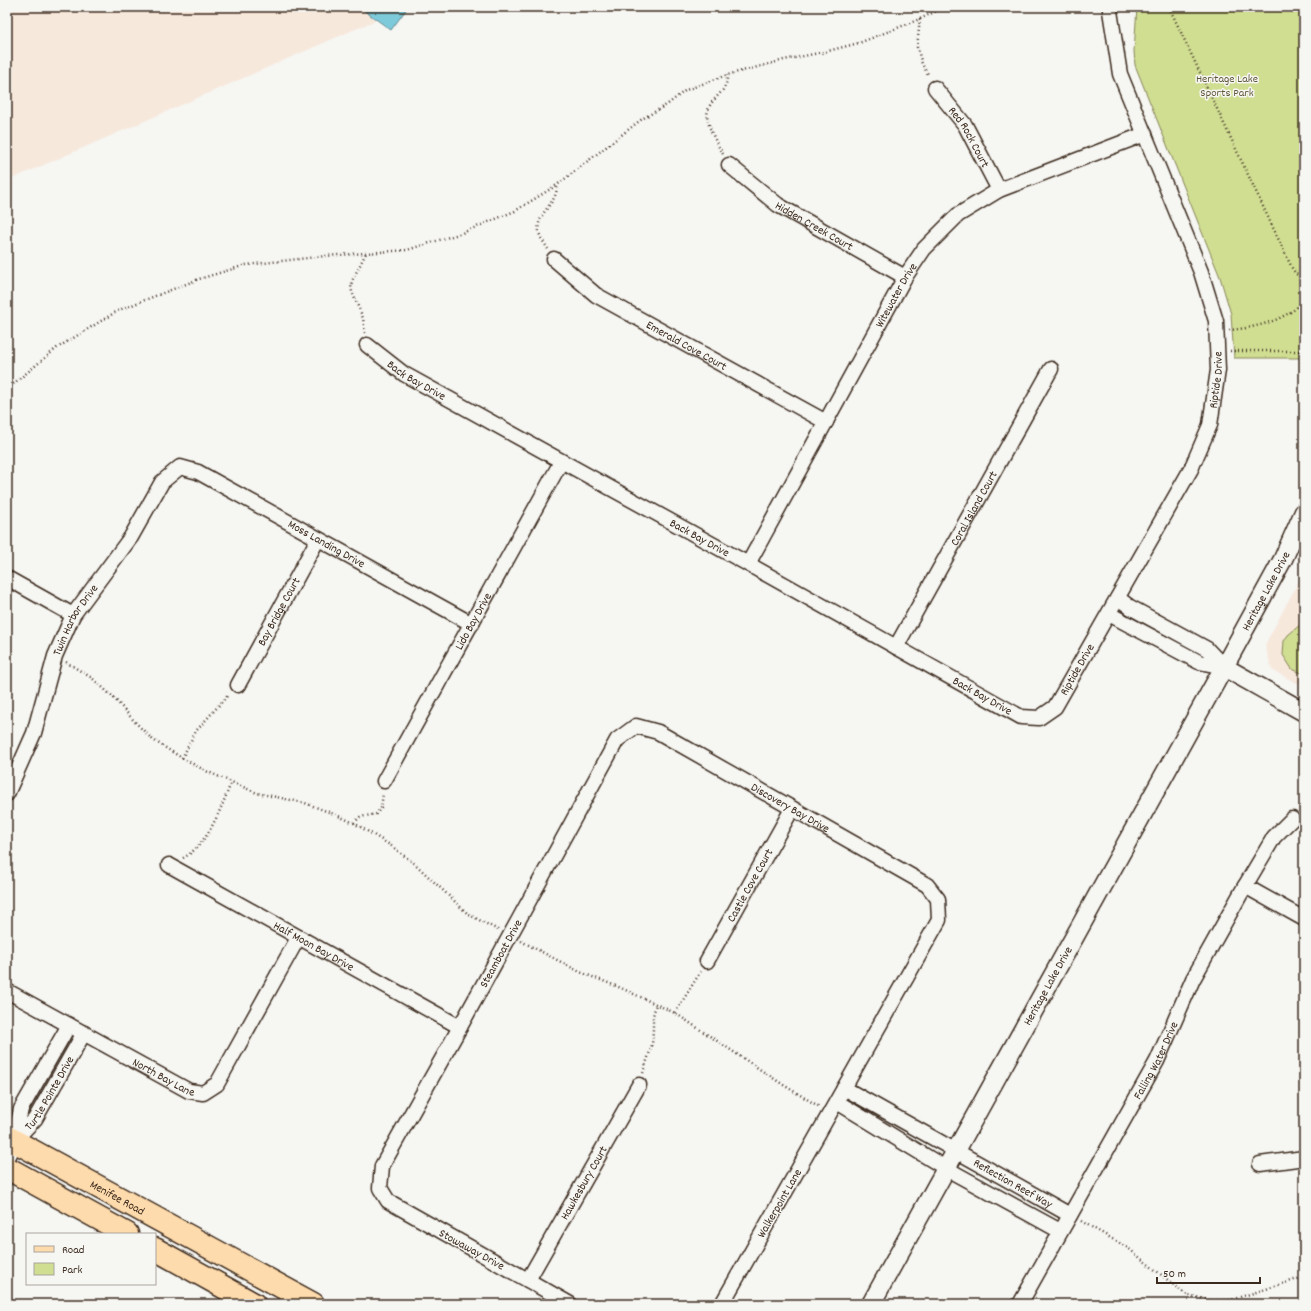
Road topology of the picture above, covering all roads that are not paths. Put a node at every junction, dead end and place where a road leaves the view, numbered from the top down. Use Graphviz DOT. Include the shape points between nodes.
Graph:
graph roads {
  1 [pos="1110,11"];
  2 [pos="935,88"];
  3 [pos="1145,134"];
  4 [pos="729,165"];
  5 [pos="999,190"];
  6 [pos="554,259"];
  7 [pos="906,277"];
  8 [pos="367,345"];
  9 [pos="1051,369"];
  10 [pos="826,422"];
  11 [pos="562,462"];
  12 [pos="180,467"];
  13 [pos="1304,512"];
  14 [pos="318,539"];
  15 [pos="748,564"];
  16 [pos="7,578"];
  17 [pos="1118,598"];
  18 [pos="1109,614"];
  19 [pos="74,615"];
  20 [pos="472,624"];
  21 [pos="896,647"];
  22 [pos="1224,667"];
  23 [pos="238,685"];
  24 [pos="1304,712"];
  25 [pos="1038,718"];
  26 [pos="636,726"];
  27 [pos="384,781"];
  28 [pos="8,791"];
  29 [pos="792,810"];
  30 [pos="1292,819"];
  31 [pos="168,865"];
  32 [pos="1245,886"];
  33 [pos="938,899"];
  34 [pos="1304,919"];
  35 [pos="298,938"];
  36 [pos="707,961"];
  37 [pos="7,990"];
  38 [pos="69,1025"];
  39 [pos="460,1027"];
  40 [pos="84,1033"];
  41 [pos="639,1085"];
  42 [pos="844,1088"];
  43 [pos="833,1108"];
  44 [pos="9,1144"];
  45 [pos="956,1152"];
  46 [pos="1304,1158"];
  47 [pos="1260,1164"];
  48 [pos="7,1168"];
  49 [pos="947,1169"];
  50 [pos="380,1188"];
  51 [pos="1070,1215"];
  52 [pos="1060,1231"];
  53 [pos="125,1233"];
  54 [pos="156,1250"];
  55 [pos="528,1280"];
  56 [pos="254,1304"];
  57 [pos="313,1304"];
  58 [pos="570,1304"];
  59 [pos="722,1304"];
  60 [pos="871,1304"];
  61 [pos="1020,1304"];
  1 -- 3 [label="street, Riptide Drive" via="1120,74"];
  2 -- 5 [label="street, Red Rock Court" via="965,125"];
  3 -- 5 [label="street, Witewater Drive"];
  3 -- 17 [label="street, Riptide Drive" via="1202,272 1216,322 1218,370 1210,425 1191,469"];
  4 -- 7 [label="street, Hidden Creek Court" via="778,205"];
  5 -- 7 [label="street, Witewater Drive" via="958,215 924,249"];
  6 -- 10 [label="street, Emerald Cove Court" via="596,295"];
  7 -- 10 [label="street, Witewater Drive"];
  8 -- 11 [label="street, Back Bay Drive" via="404,374"];
  9 -- 21 [label="street, Coral Island Court"];
  10 -- 15 [label="street, Witewater Drive"];
  11 -- 15 [label="street, Back Bay Drive"];
  11 -- 20 [label="street, Lido Bay Drive"];
  12 -- 14 [label="street, Moss Landing Drive" via="198,472"];
  12 -- 19 [label="street, Twin Harbor Drive" via="162,482 132,537"];
  13 -- 22 [label="street, Heritage Lake Drive" via="1283,559"];
  14 -- 20 [label="street, Moss Landing Drive"];
  14 -- 23 [label="street, Bay Bridge Court"];
  15 -- 21 [label="street, Back Bay Drive"];
  16 -- 19 [label="street"];
  17 -- 18 [label="street, Riptide Drive"];
  17 -- 22 [label="street" via="1207,649"];
  18 -- 22 [label="street" via="1199,662"];
  18 -- 25 [label="street, Riptide Drive" via="1055,707"];
  19 -- 28 [label="street, Twin Harbor Drive" via="55,656 34,733"];
  20 -- 27 [label="street, Lido Bay Drive"];
  21 -- 25 [label="street, Back Bay Drive" via="1021,717"];
  22 -- 24 [label="street"];
  22 -- 45 [label="street, Heritage Lake Drive"];
  26 -- 29 [label="street, Discovery Bay Drive" via="658,732"];
  26 -- 39 [label="street, Steamboat Drive" via="617,740"];
  29 -- 33 [label="street, Discovery Bay Drive" via="927,885"];
  29 -- 36 [label="street, Castle Cove Court"];
  30 -- 32 [label="street, Falling Water Drive" via="1274,837"];
  31 -- 35 [label="street, Half Moon Bay Drive"];
  32 -- 34 [label="street"];
  32 -- 51 [label="street, Falling Water Drive" via="1193,979 1157,1061"];
  33 -- 42 [label="street, Walkerpoint Lane" via="939,920"];
  35 -- 39 [label="street, Half Moon Bay Drive"];
  35 -- 40 [label="street, North Bay Lane" via="217,1084 203,1093 189,1091"];
  37 -- 38 [label="street, North Bay Lane"];
  38 -- 40 [label="street, North Bay Lane"];
  38 -- 44 [label="street, Turtle Pointe Drive" via="21,1109"];
  39 -- 50 [label="street, Steamboat Drive" via="382,1166"];
  40 -- 44 [label="street, Turtle Pointe Drive" via="35,1119"];
  41 -- 55 [label="street, Hawkesbury Court"];
  42 -- 43 [label="street, Walkerpoint Lane"];
  42 -- 45 [label="street"];
  43 -- 49 [label="street"];
  43 -- 59 [label="street, Walkerpoint Lane"];
  44 -- 57 [label="main road, Menifee Road"];
  45 -- 49 [label="street, Heritage Lake Drive"];
  45 -- 51 [label="street, Reflection Reef Way"];
  46 -- 47 [label="street"];
  48 -- 53 [label="main road"];
  49 -- 52 [label="street, Reflection Reef Way"];
  49 -- 60 [label="street, Heritage Lake Drive"];
  50 -- 55 [label="street, Stowaway Drive" via="388,1201"];
  51 -- 52 [label="street, Falling Water Drive"];
  52 -- 61 [label="street, Falling Water Drive"];
  54 -- 56 [label="main road"];
  55 -- 58 [label="street, Stowaway Drive"];
}
